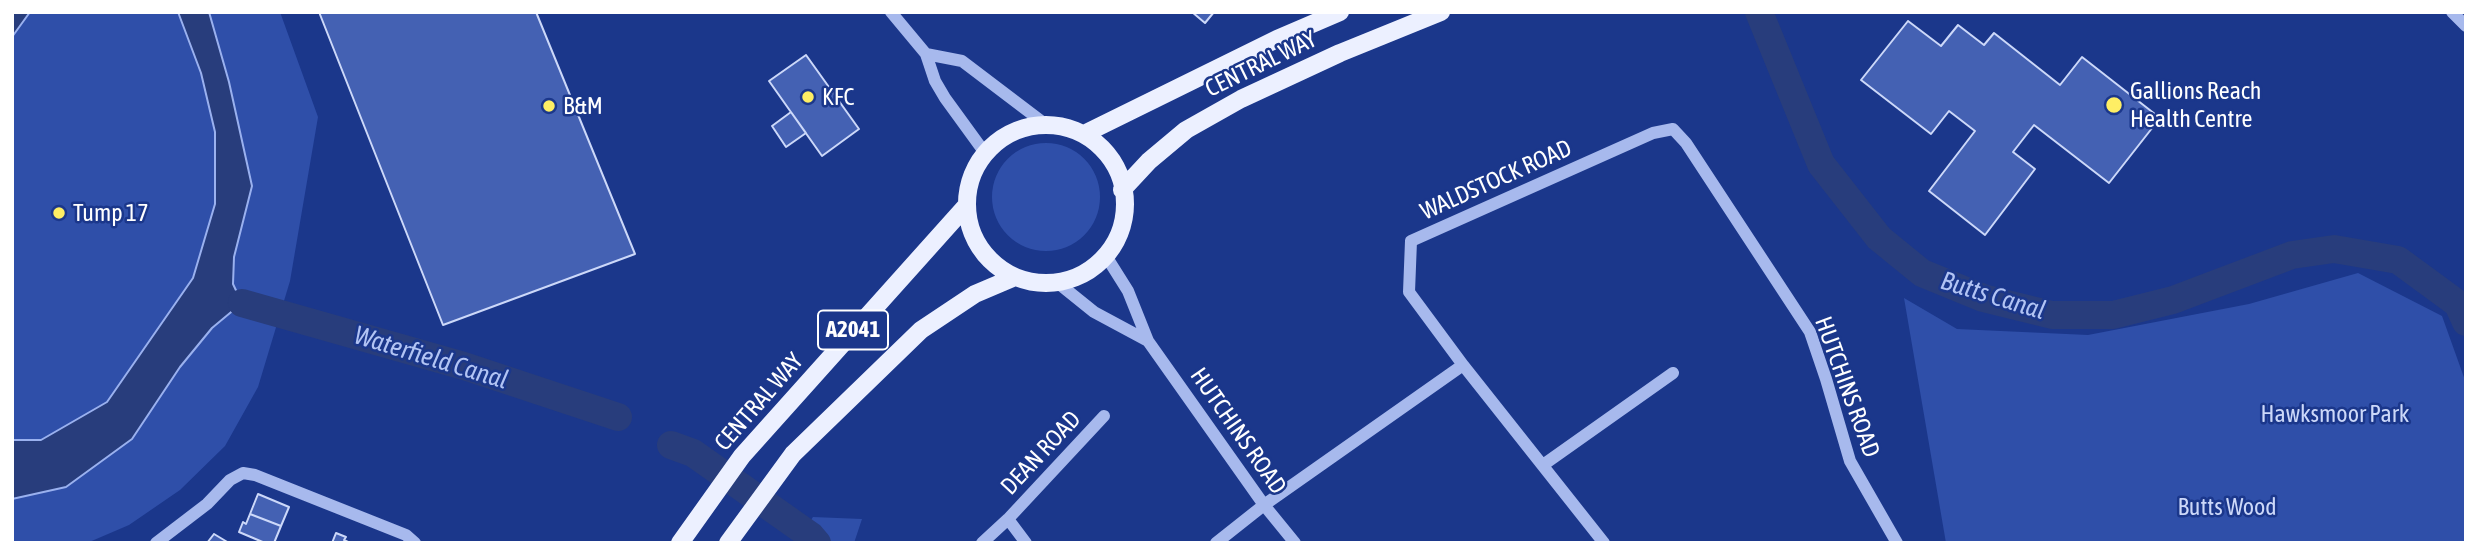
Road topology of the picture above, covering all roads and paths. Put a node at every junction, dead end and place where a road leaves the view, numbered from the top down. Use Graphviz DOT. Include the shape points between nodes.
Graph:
graph roads {
  1 [pos="891,12"];
  2 [pos="1340,12"];
  3 [pos="1441,12"];
  4 [pos="2452,12"];
  5 [pos="2466,26"];
  6 [pos="926,54"];
  7 [pos="1045,124"];
  8 [pos="1084,134"];
  9 [pos="1686,143"];
  10 [pos="985,153"];
  11 [pos="1122,190"];
  12 [pos="966,206"];
  13 [pos="1106,256"];
  14 [pos="1016,277"];
  15 [pos="1058,283"];
  16 [pos="1148,341"];
  17 [pos="1463,365"];
  18 [pos="1673,373"];
  19 [pos="1104,416"];
  20 [pos="1543,465"];
  21 [pos="1264,505"];
  22 [pos="1008,519"];
  23 [pos="156,543"];
  24 [pos="415,543"];
  25 [pos="680,543"];
  26 [pos="728,543"];
  27 [pos="982,543"];
  28 [pos="1026,543"];
  29 [pos="1216,543"];
  30 [pos="1295,543"];
  31 [pos="1604,543"];
  32 [pos="1897,543"];
  1 -- 6 [label="street"];
  2 -- 8 [label="main road, CENTRAL WAY"];
  3 -- 11 [label="main road, CENTRAL WAY" via="1241,99 1186,130"];
  4 -- 5 [label="street"];
  6 -- 7 [label="street" via="962,61"];
  6 -- 10 [label="street" via="945,98"];
  7 -- 8 [label="main road" via="1068,126"];
  7 -- 10 [label="main road" via="1006,135"];
  8 -- 11 [label="main road" via="1107,154"];
  9 -- 17 [label="street, WALDSTOCK ROAD" via="1673,129 1653,133 1411,241 1409,292"];
  9 -- 32 [label="street, HUTCHINS ROAD" via="1810,332 1850,461"];
  10 -- 12 [label="main road" via="973,171"];
  11 -- 13 [label="main road" via="1119,234"];
  12 -- 14 [label="main road" via="971,232 992,263"];
  12 -- 25 [label="main road, CENTRAL WAY / A2041" via="742,456"];
  13 -- 15 [label="main road" via="1084,274"];
  13 -- 16 [label="street, HUTCHINS ROAD" via="1128,291"];
  14 -- 15 [label="main road"];
  14 -- 26 [label="main road, A2041" via="975,295 921,330 793,454"];
  15 -- 16 [label="street, HUTCHINS ROAD" via="1094,312"];
  16 -- 21 [label="street, HUTCHINS ROAD"];
  17 -- 20 [label="street, WALDSTOCK ROAD"];
  17 -- 21 [label="street"];
  18 -- 20 [label="street"];
  19 -- 22 [label="street, DEAN ROAD"];
  20 -- 31 [label="street, WALDSTOCK ROAD"];
  21 -- 29 [label="street"];
  21 -- 30 [label="street, HUTCHINS ROAD"];
  22 -- 27 [label="street, DEAN ROAD"];
  22 -- 28 [label="street, DEAN ROAD"];
  23 -- 24 [label="street" via="237,475 250,473 406,535"];
}
